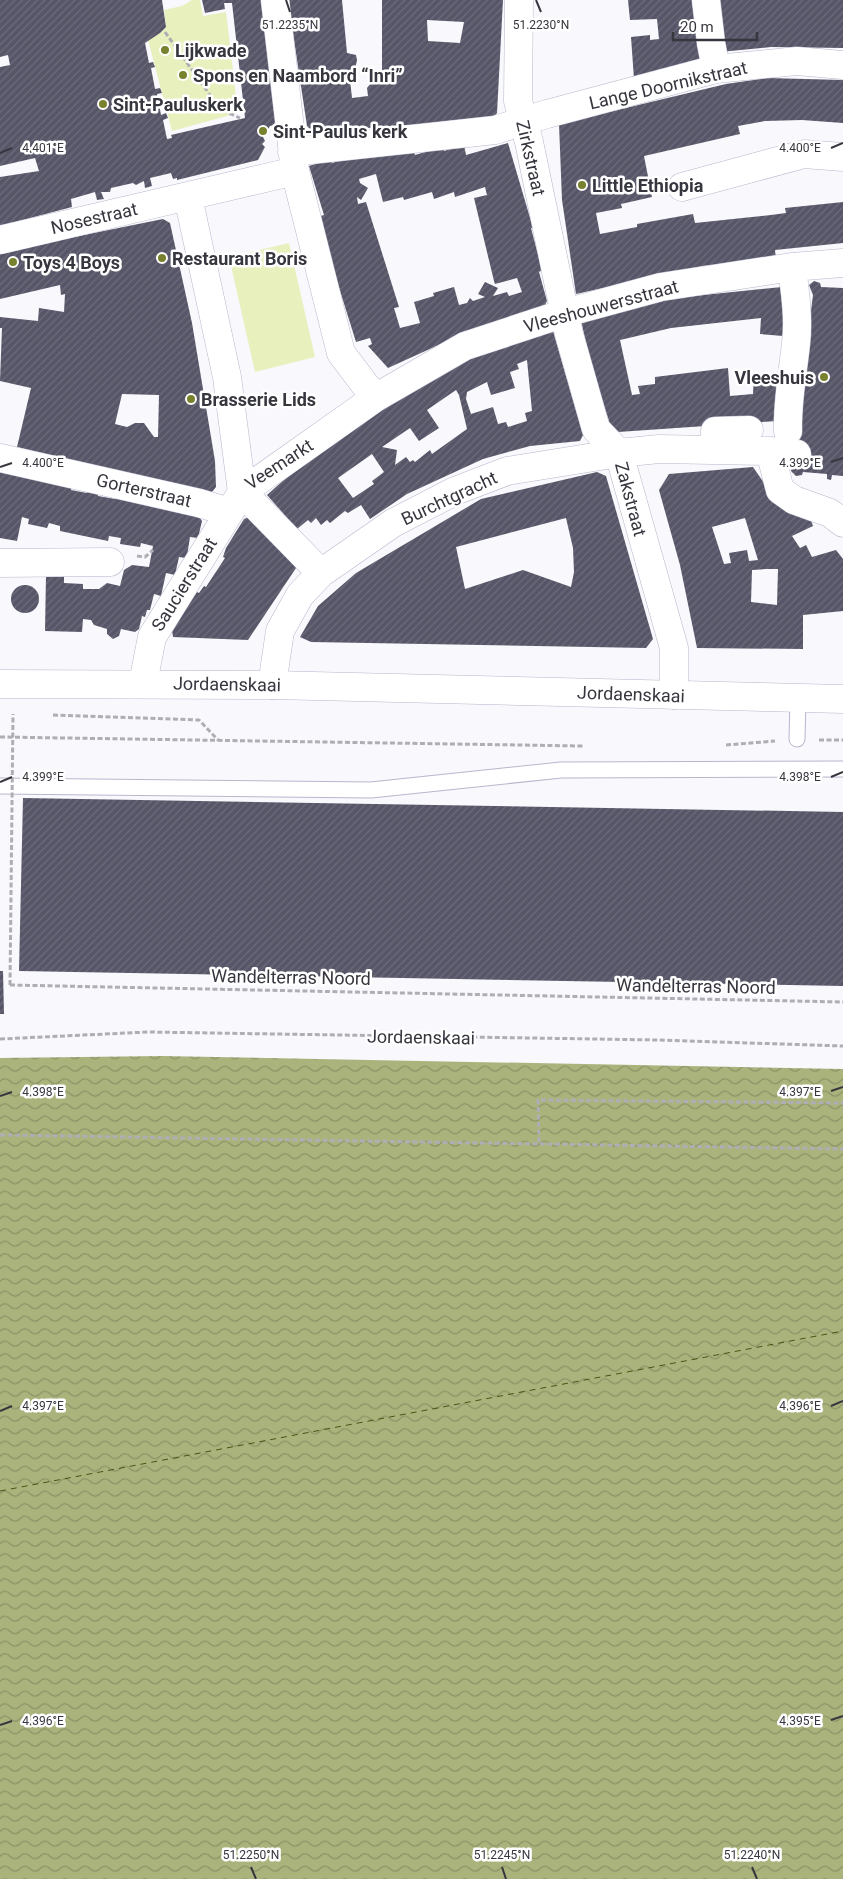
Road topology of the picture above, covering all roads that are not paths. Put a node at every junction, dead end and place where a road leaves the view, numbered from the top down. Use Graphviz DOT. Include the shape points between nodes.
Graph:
graph roads {
  1 [pos="275,0"];
  2 [pos="519,0"];
  3 [pos="706,0"];
  4 [pos="843,65"];
  5 [pos="716,69"];
  6 [pos="524,121"];
  7 [pos="843,157"];
  8 [pos="293,162"];
  9 [pos="682,186"];
  10 [pos="188,197"];
  11 [pos="0,240"];
  12 [pos="843,263"];
  13 [pos="792,267"];
  14 [pos="565,313"];
  15 [pos="375,398"];
  16 [pos="749,430"];
  17 [pos="785,446"];
  18 [pos="716,450"];
  19 [pos="619,452"];
  20 [pos="0,458"];
  21 [pos="235,502"];
  22 [pos="843,523"];
  23 [pos="110,562"];
  24 [pos="0,563"];
  25 [pos="321,573"];
  26 [pos="143,683"];
  27 [pos="0,684"];
  28 [pos="272,684"];
  29 [pos="674,695"];
  30 [pos="798,699"];
  31 [pos="843,699"];
  32 [pos="797,739"];
  33 [pos="843,769"];
  34 [pos="0,786"];
  1 -- 8 [label="street"];
  2 -- 6 [label="street, Zirkstraat" via="518,101"];
  3 -- 5 [label="street"];
  4 -- 5 [label="street, Lange Doornikstraat" via="797,61"];
  5 -- 6 [label="street, Lange Doornikstraat"];
  6 -- 8 [label="street, Lange Doornikstraat" via="495,130"];
  6 -- 14 [label="street, Zirkstraat"];
  7 -- 9 [label="street" via="804,154"];
  8 -- 10 [label="street"];
  8 -- 15 [label="street" via="341,353"];
  10 -- 11 [label="street, Nosestraat"];
  10 -- 21 [label="street, Veemarkt" via="227,378"];
  12 -- 13 [label="street, Vleeshouwersstraat"];
  13 -- 14 [label="street, Vleeshouwersstraat" via="661,287"];
  13 -- 17 [label="street" via="798,310"];
  14 -- 15 [label="street, Vleeshouwersstraat" via="465,346"];
  14 -- 19 [label="street, Zakstraat" via="596,429"];
  15 -- 21 [label="street, Veemarkt"];
  16 -- 18 [label="street" via="715,431"];
  17 -- 18 [label="street, Burchtgracht"];
  17 -- 22 [label="street" via="780,490 794,500 830,513"];
  18 -- 19 [label="street, Burchtgracht"];
  19 -- 25 [label="street, Burchtgracht" via="507,471 455,491 393,523"];
  19 -- 29 [label="street, Zakstraat" via="674,648"];
  20 -- 21 [label="street, Gorterstraat" via="199,502"];
  21 -- 25 [label="street"];
  21 -- 26 [label="street, Saucierstraat" via="152,637"];
  23 -- 24 [label="street"];
  25 -- 28 [label="street, Burchtgracht" via="300,595 280,631"];
  26 -- 27 [label="street, Jordaenskaai"];
  26 -- 28 [label="street, Jordaenskaai"];
  28 -- 29 [label="street, Jordaenskaai"];
  29 -- 30 [label="street, Jordaenskaai"];
  30 -- 31 [label="street, Jordaenskaai"];
  30 -- 32 [label="lane"];
  33 -- 34 [label="lane" via="561,770 372,790"];
}
